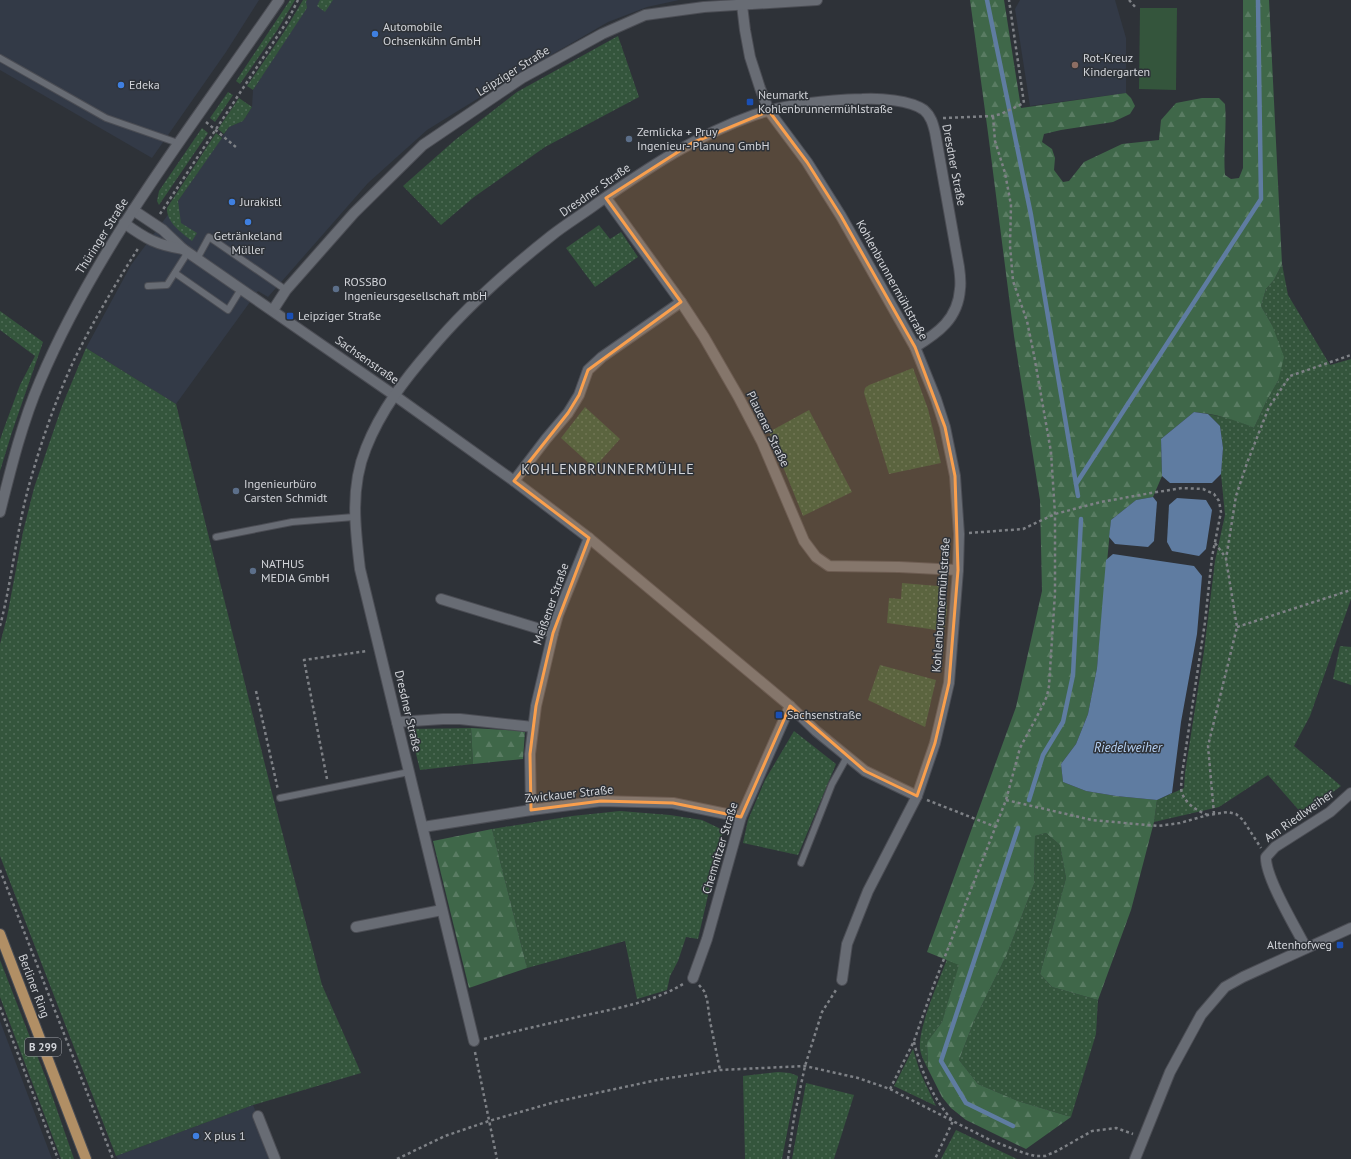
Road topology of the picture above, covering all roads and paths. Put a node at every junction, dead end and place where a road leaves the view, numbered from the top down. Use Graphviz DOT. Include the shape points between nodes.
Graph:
graph roads {
  1 [pos="280,0"];
  2 [pos="298,0"];
  3 [pos="817,0"];
  4 [pos="1009,0"];
  5 [pos="1129,0"];
  6 [pos="742,2"];
  7 [pos="1137,9"];
  8 [pos="0,58"];
  9 [pos="769,111"];
  10 [pos="993,116"];
  11 [pos="931,119"];
  12 [pos="205,122"];
  13 [pos="215,129"];
  14 [pos="178,143"];
  15 [pos="237,148"];
  16 [pos="606,198"];
  17 [pos="133,210"];
  18 [pos="160,213"];
  19 [pos="124,223"];
  20 [pos="138,248"];
  21 [pos="186,251"];
  22 [pos="197,258"];
  23 [pos="175,273"];
  24 [pos="148,286"];
  25 [pos="241,290"];
  26 [pos="286,290"];
  27 [pos="681,302"];
  28 [pos="273,310"];
  29 [pos="915,347"];
  30 [pos="1351,355"];
  31 [pos="394,395"];
  32 [pos="514,481"];
  33 [pos="0,512"];
  34 [pos="1056,514"];
  35 [pos="354,517"];
  36 [pos="959,534"];
  37 [pos="216,537"];
  38 [pos="589,538"];
  39 [pos="1215,543"];
  40 [pos="1226,559"];
  41 [pos="958,570"];
  42 [pos="1351,590"];
  43 [pos="441,599"];
  44 [pos="0,626"];
  45 [pos="1237,627"];
  46 [pos="553,633"];
  47 [pos="380,649"];
  48 [pos="256,691"];
  49 [pos="790,706"];
  50 [pos="397,722"];
  51 [pos="533,727"];
  52 [pos="847,757"];
  53 [pos="409,772"];
  54 [pos="329,788"];
  55 [pos="1351,793"];
  56 [pos="917,796"];
  57 [pos="280,798"];
  58 [pos="1006,800"];
  59 [pos="531,810"];
  60 [pos="1214,814"];
  61 [pos="1208,816"];
  62 [pos="741,817"];
  63 [pos="423,827"];
  64 [pos="996,827"];
  65 [pos="1266,857"];
  66 [pos="801,864"];
  67 [pos="0,870"];
  68 [pos="442,910"];
  69 [pos="356,928"];
  70 [pos="1351,928"];
  71 [pos="0,934"];
  72 [pos="1306,948"];
  73 [pos="693,978"];
  74 [pos="842,980"];
  75 [pos="0,1007"];
  76 [pos="474,1041"];
  77 [pos="914,1041"];
  78 [pos="805,1066"];
  79 [pos="720,1070"];
  80 [pos="890,1089"];
  81 [pos="258,1116"];
  82 [pos="488,1121"];
  83 [pos="953,1121"];
  84 [pos="1142,1138"];
  85 [pos="58,1159"];
  86 [pos="86,1159"];
  87 [pos="113,1159"];
  88 [pos="275,1159"];
  89 [pos="397,1159"];
  90 [pos="497,1159"];
  91 [pos="788,1159"];
  92 [pos="935,1159"];
  93 [pos="1135,1159"];
  1 -- 14 [label="street, Thüringer Straße"];
  2 -- 13 [label="path" via="288,20"];
  3 -- 6 [label="street, Leipziger Straße"];
  4 -- 10 [label="path" via="1024,103"];
  5 -- 7 [label="path"];
  6 -- 9 [label="street, Kohlenbrunnermühlstraße" via="750,57"];
  6 -- 26 [label="street, Leipziger Straße" via="645,15 602,34 522,78 423,145 354,213"];
  8 -- 14 [label="lane" via="106,118"];
  9 -- 11 [label="street, Dresdner Straße" via="844,99 874,98 909,104 923,110"];
  9 -- 16 [label="street, Dresdner Straße" via="725,127 692,143 633,178"];
  9 -- 29 [label="street, Kohlenbrunnermühlstraße" via="807,162 841,216"];
  10 -- 11 [label="path"];
  10 -- 34 [label="path" via="994,141 1005,173 1011,205 1010,246 1013,281 1027,321 1034,355 1050,452"];
  11 -- 29 [label="street, Dresdner Straße" via="940,155 959,267 960,289 957,306 948,322"];
  12 -- 13 [label="path"];
  13 -- 15 [label="path"];
  13 -- 18 [label="path"];
  14 -- 17 [label="street, Thüringer Straße"];
  16 -- 27 [label="street, Plauener Straße"];
  16 -- 31 [label="street, Dresdner Straße" via="552,236 471,305 409,374"];
  17 -- 19 [label="street, Thüringer Straße"];
  17 -- 21 [label="street, Sachsenstraße" via="163,230"];
  19 -- 21 [label="street, Sachsenstraße" via="155,243"];
  19 -- 33 [label="street, Thüringer Straße" via="89,281 39,382 18,444"];
  20 -- 44 [label="path" via="86,337 55,406 32,475"];
  21 -- 22 [label="street, Sachsenstraße"];
  21 -- 23 [label="lane"];
  22 -- 25 [label="street, Sachsenstraße"];
  22 -- 26 [label="lane" via="209,237"];
  23 -- 24 [label="lane" via="167,285"];
  23 -- 25 [label="lane" via="228,310"];
  25 -- 28 [label="street, Sachsenstraße"];
  26 -- 28 [label="street, Leipziger Straße"];
  27 -- 32 [label="street" via="602,357 588,370 579,395 568,413"];
  27 -- 41 [label="street, Plauener Straße" via="738,396 762,442 804,541 816,558 829,566 899,566"];
  28 -- 31 [label="street, Sachsenstraße"];
  29 -- 36 [label="street, Kohlenbrunnermühlstraße" via="945,427 955,476"];
  30 -- 40 [label="path" via="1290,376 1269,407 1236,496"];
  31 -- 32 [label="street, Sachsenstraße"];
  31 -- 35 [label="street, Dresdner Straße" via="366,448 358,473"];
  32 -- 38 [label="street, Sachsenstraße"];
  34 -- 36 [label="path" via="1023,529"];
  34 -- 39 [label="path" via="1101,502 1152,493 1182,488 1203,489 1214,494 1222,512"];
  34 -- 58 [label="path" via="1055,593 1047,696 1020,748"];
  35 -- 37 [label="lane" via="292,522"];
  35 -- 47 [label="street, Dresdner Straße" via="360,568"];
  36 -- 41 [label="street, Kohlenbrunnermühlstraße"];
  38 -- 46 [label="street, Meißener Straße"];
  38 -- 49 [label="street, Sachsenstraße"];
  39 -- 40 [label="path"];
  39 -- 61 [label="path" via="1182,774 1182,792 1186,800"];
  40 -- 45 [label="path"];
  41 -- 56 [label="street, Kohlenbrunnermühlstraße" via="949,683 935,743"];
  42 -- 45 [label="path"];
  43 -- 46 [label="street"];
  45 -- 60 [label="path" via="1208,746"];
  46 -- 51 [label="street, Meißener Straße"];
  47 -- 50 [label="street, Dresdner Straße"];
  47 -- 54 [label="path" via="304,660"];
  48 -- 57 [label="path"];
  49 -- 52 [label="street, Sachsenstraße"];
  49 -- 62 [label="street, Chemnitzer Straße"];
  50 -- 51 [label="street" via="460,719"];
  50 -- 53 [label="street, Dresdner Straße"];
  51 -- 59 [label="street, Meißener Straße" via="530,754"];
  52 -- 56 [label="street, Sachsenstraße" via="865,771"];
  52 -- 66 [label="lane" via="832,784"];
  53 -- 54 [label="lane"];
  53 -- 63 [label="street, Dresdner Straße"];
  54 -- 57 [label="lane"];
  55 -- 65 [label="street, Am Riedlweiher" via="1330,812 1275,847"];
  56 -- 64 [label="path"];
  56 -- 74 [label="street, Kohlenbrunnermühlstraße" via="868,891 847,944"];
  58 -- 61 [label="path" via="1092,820 1158,826"];
  58 -- 64 [label="path"];
  59 -- 62 [label="street, Zwickauer Straße" via="601,801 673,803"];
  59 -- 63 [label="street, Zwickauer Straße"];
  60 -- 61 [label="path"];
  60 -- 65 [label="path" via="1236,814 1243,820"];
  62 -- 73 [label="street, Chemnitzer Straße" via="707,939"];
  63 -- 68 [label="street, Dresdner Straße"];
  64 -- 77 [label="path"];
  65 -- 72 [label="street, Am Riedlweiher" via="1271,876"];
  67 -- 87 [label="path"];
  68 -- 69 [label="street"];
  68 -- 76 [label="street, Dresdner Straße"];
  70 -- 72 [label="street"];
  71 -- 86 [label="main road, Berliner Ring / B 299"];
  72 -- 84 [label="street" via="1233,982 1215,998 1192,1028"];
  73 -- 76 [label="path" via="672,991 649,1000"];
  73 -- 79 [label="path" via="707,999"];
  74 -- 78 [label="path" via="822,1012"];
  75 -- 85 [label="path"];
  76 -- 82 [label="path"];
  77 -- 80 [label="path"];
  77 -- 83 [label="path" via="918,1060 930,1086 940,1106"];
  78 -- 79 [label="path"];
  78 -- 80 [label="path" via="858,1078"];
  78 -- 91 [label="path"];
  79 -- 82 [label="path" via="656,1080 555,1102"];
  80 -- 83 [label="path"];
  81 -- 88 [label="street"];
  82 -- 89 [label="path" via="445,1136"];
  82 -- 90 [label="path"];
  83 -- 84 [label="path" via="990,1140 1035,1156 1051,1154 1092,1131 1116,1128"];
  83 -- 92 [label="path"];
  84 -- 93 [label="street"];
}
